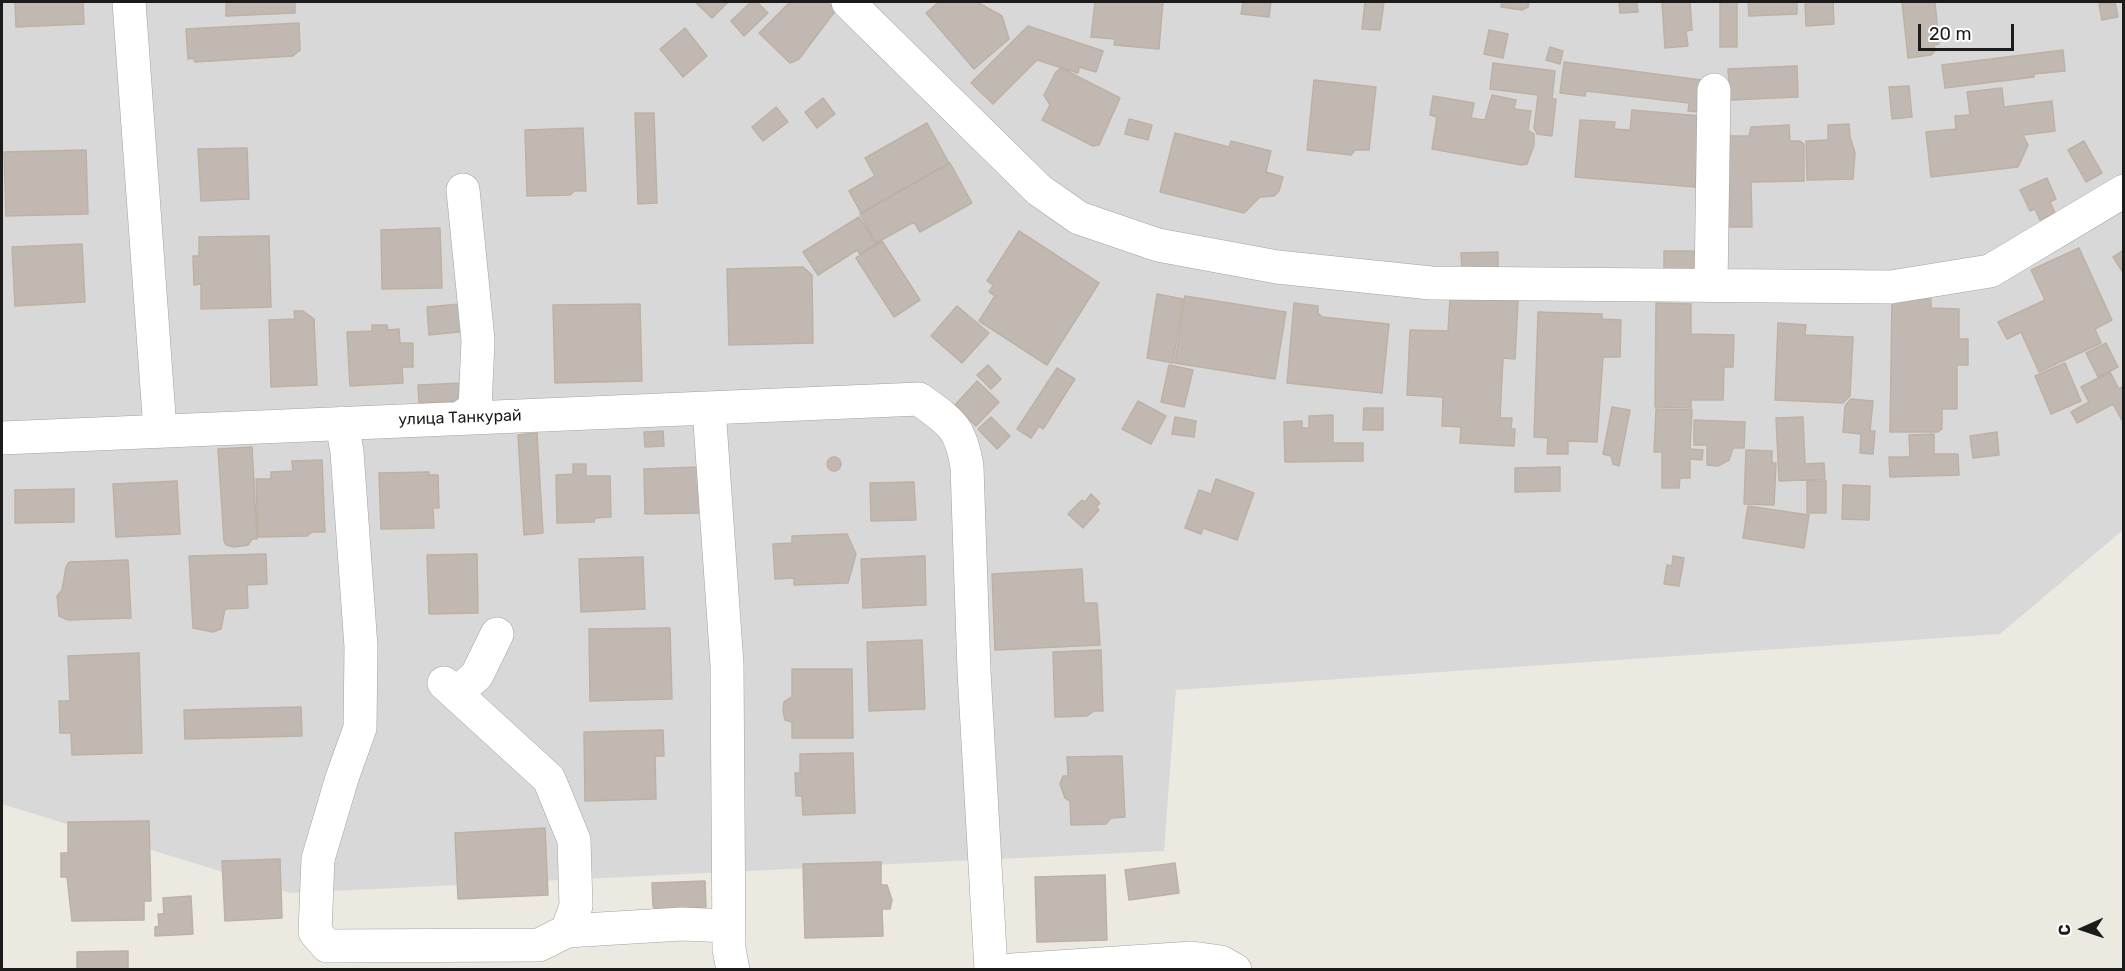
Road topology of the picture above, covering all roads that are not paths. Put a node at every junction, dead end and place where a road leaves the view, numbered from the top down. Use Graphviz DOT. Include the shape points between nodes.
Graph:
graph roads {
  1 [pos="129,2"];
  2 [pos="848,2"];
  3 [pos="1714,90"];
  4 [pos="463,190"];
  5 [pos="2124,190"];
  6 [pos="1712,285"];
  7 [pos="709,408"];
  8 [pos="460,418"];
  9 [pos="342,423"];
  10 [pos="160,430"];
  11 [pos="2,438"];
  12 [pos="497,634"];
  13 [pos="729,926"];
  14 [pos="567,931"];
  15 [pos="733,969"];
  16 [pos="991,969"];
  17 [pos="1012,969"];
  18 [pos="1234,969"];
  1 -- 10 [label="street"];
  2 -- 6 [label="street" via="1039,190 1079,218 1158,244 1277,267 1431,283"];
  3 -- 6 [label="street"];
  4 -- 8 [label="street" via="478,340 475,408"];
  5 -- 6 [label="street" via="1990,271 1891,287"];
  7 -- 8 [label="street, улица Танкурай"];
  7 -- 13 [label="street" via="727,665"];
  7 -- 16 [label="street, улица Танкурай" via="919,399 943,416 963,440"];
  8 -- 9 [label="street, улица Танкурай"];
  9 -- 10 [label="street, улица Танкурай"];
  9 -- 14 [label="street" via="361,647 360,728 318,859 315,932 327,946 393,947 539,945"];
  10 -- 11 [label="street, улица Танкурай"];
  12 -- 14 [label="street" via="477,675 450,688 549,779 574,840 576,906"];
  13 -- 14 [label="street" via="682,924"];
  13 -- 15 [label="street"];
  17 -- 18 [label="street" via="1192,958 1221,962"];
}
